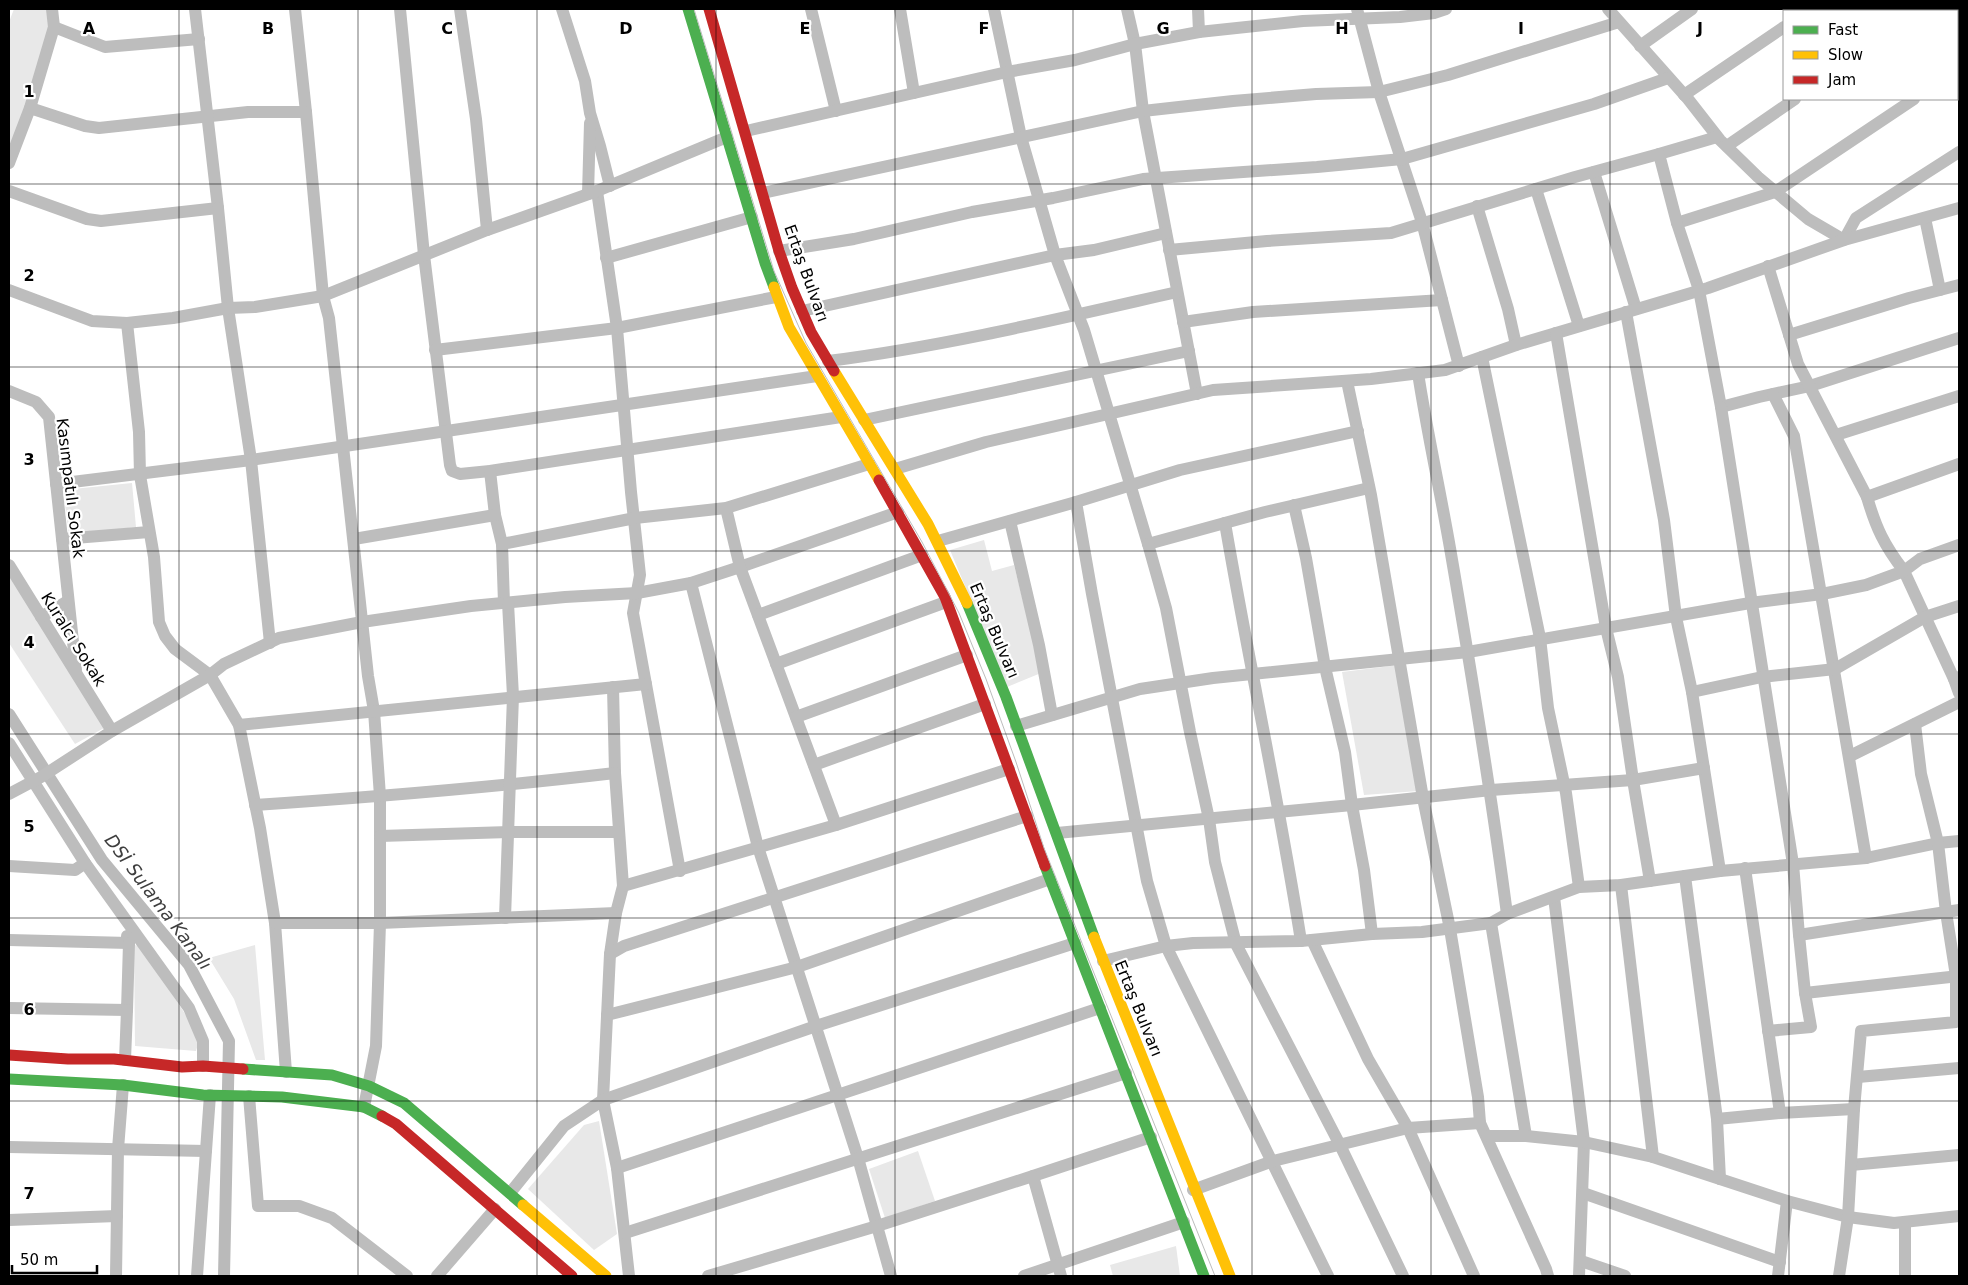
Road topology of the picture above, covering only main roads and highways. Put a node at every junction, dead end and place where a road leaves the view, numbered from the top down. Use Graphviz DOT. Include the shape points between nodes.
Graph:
graph roads {
  1 [pos="688,9"];
  2 [pos="709,9"];
  3 [pos="9,1055"];
  4 [pos="9,1079"];
  5 [pos="1203,1275"];
  6 [pos="572,1276"];
  7 [pos="606,1276"];
  8 [pos="1230,1276"];
  1 -- 5 [label="main road, Ertaş Bulvarı" via="765,263 788,327 898,512 946,602"];
  2 -- 8 [label="main road, Ertaş Bulvarı" via="779,250 802,311 828,361 938,542 972,614 1103,961"];
  3 -- 7 [label="main road" via="332,1075 369,1086 404,1103"];
  4 -- 6 [label="main road" via="123,1085 212,1095 282,1097 364,1107 396,1124"];
}
